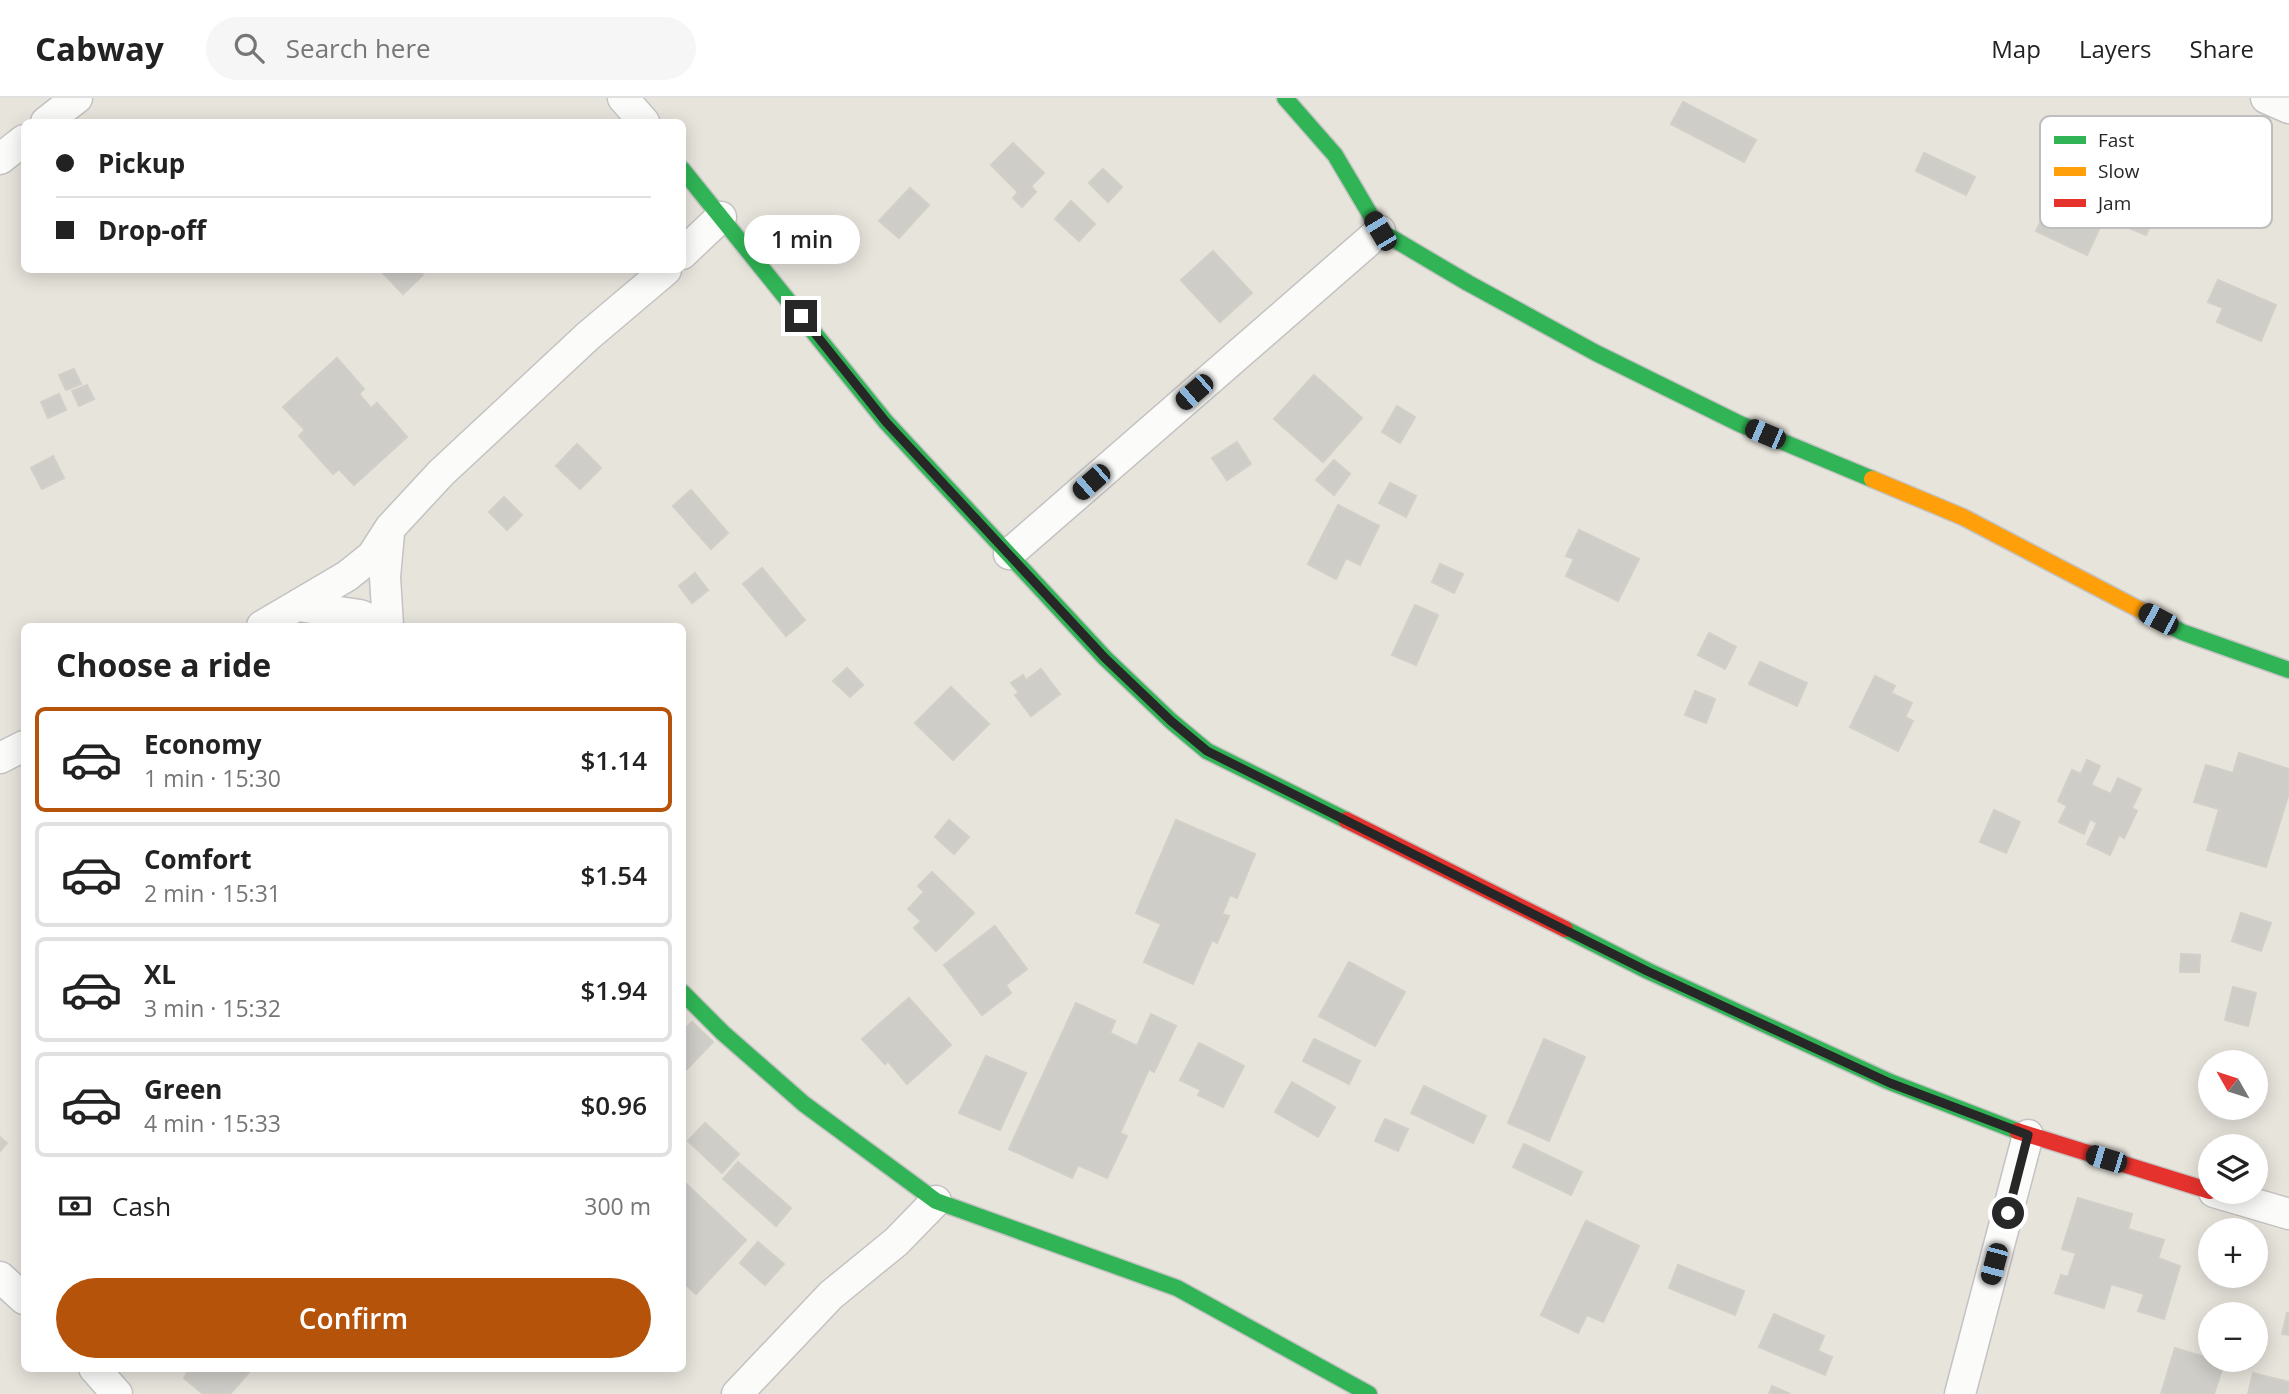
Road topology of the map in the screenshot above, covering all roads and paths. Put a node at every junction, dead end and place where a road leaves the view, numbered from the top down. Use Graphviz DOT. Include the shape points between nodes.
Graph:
graph roads {
  1 [pos="77,98"];
  2 [pos="624,98"];
  3 [pos="1285,98"];
  4 [pos="2266,98"];
  5 [pos="2289,108"];
  6 [pos="50,119"];
  7 [pos="642,119"];
  8 [pos="21,142"];
  9 [pos="0,159"];
  10 [pos="686,174"];
  11 [pos="722,217"];
  12 [pos="1380,231"];
  13 [pos="686,250"];
  14 [pos="663,273"];
  15 [pos="390,528"];
  16 [pos="1009,554"];
  17 [pos="298,606"];
  18 [pos="267,623"];
  19 [pos="380,623"];
  20 [pos="387,623"];
  21 [pos="2289,670"];
  22 [pos="21,748"];
  23 [pos="0,758"];
  24 [pos="686,996"];
  25 [pos="2028,1135"];
  26 [pos="2198,1187"];
  27 [pos="936,1200"];
  28 [pos="2256,1204"];
  29 [pos="2289,1214"];
  30 [pos="0,1277"];
  31 [pos="21,1296"];
  32 [pos="98,1372"];
  33 [pos="117,1394"];
  34 [pos="737,1394"];
  35 [pos="1370,1394"];
  36 [pos="1960,1394"];
  1 -- 6 [label="street"];
  2 -- 7 [label="street"];
  3 -- 12 [label="street" via="1335,155"];
  4 -- 5 [label="street"];
  8 -- 9 [label="street"];
  10 -- 11 [label="street"];
  11 -- 13 [label="street"];
  11 -- 16 [label="street" via="886,422"];
  12 -- 16 [label="street"];
  12 -- 21 [label="street" via="1595,354 1716,412 1963,517 2182,632"];
  14 -- 15 [label="street" via="441,473"];
  15 -- 17 [label="street" via="372,556"];
  15 -- 20 [label="street"];
  16 -- 25 [label="street" via="1105,658 1207,751 1647,971 1890,1083"];
  17 -- 18 [label="street"];
  17 -- 19 [label="street" via="360,615"];
  22 -- 23 [label="street"];
  24 -- 27 [label="street" via="804,1104"];
  25 -- 26 [label="street"];
  25 -- 36 [label="street"];
  27 -- 34 [label="street" via="896,1242 831,1295"];
  27 -- 35 [label="street" via="1177,1288"];
  28 -- 29 [label="street"];
  30 -- 31 [label="street"];
  32 -- 33 [label="street"];
}
